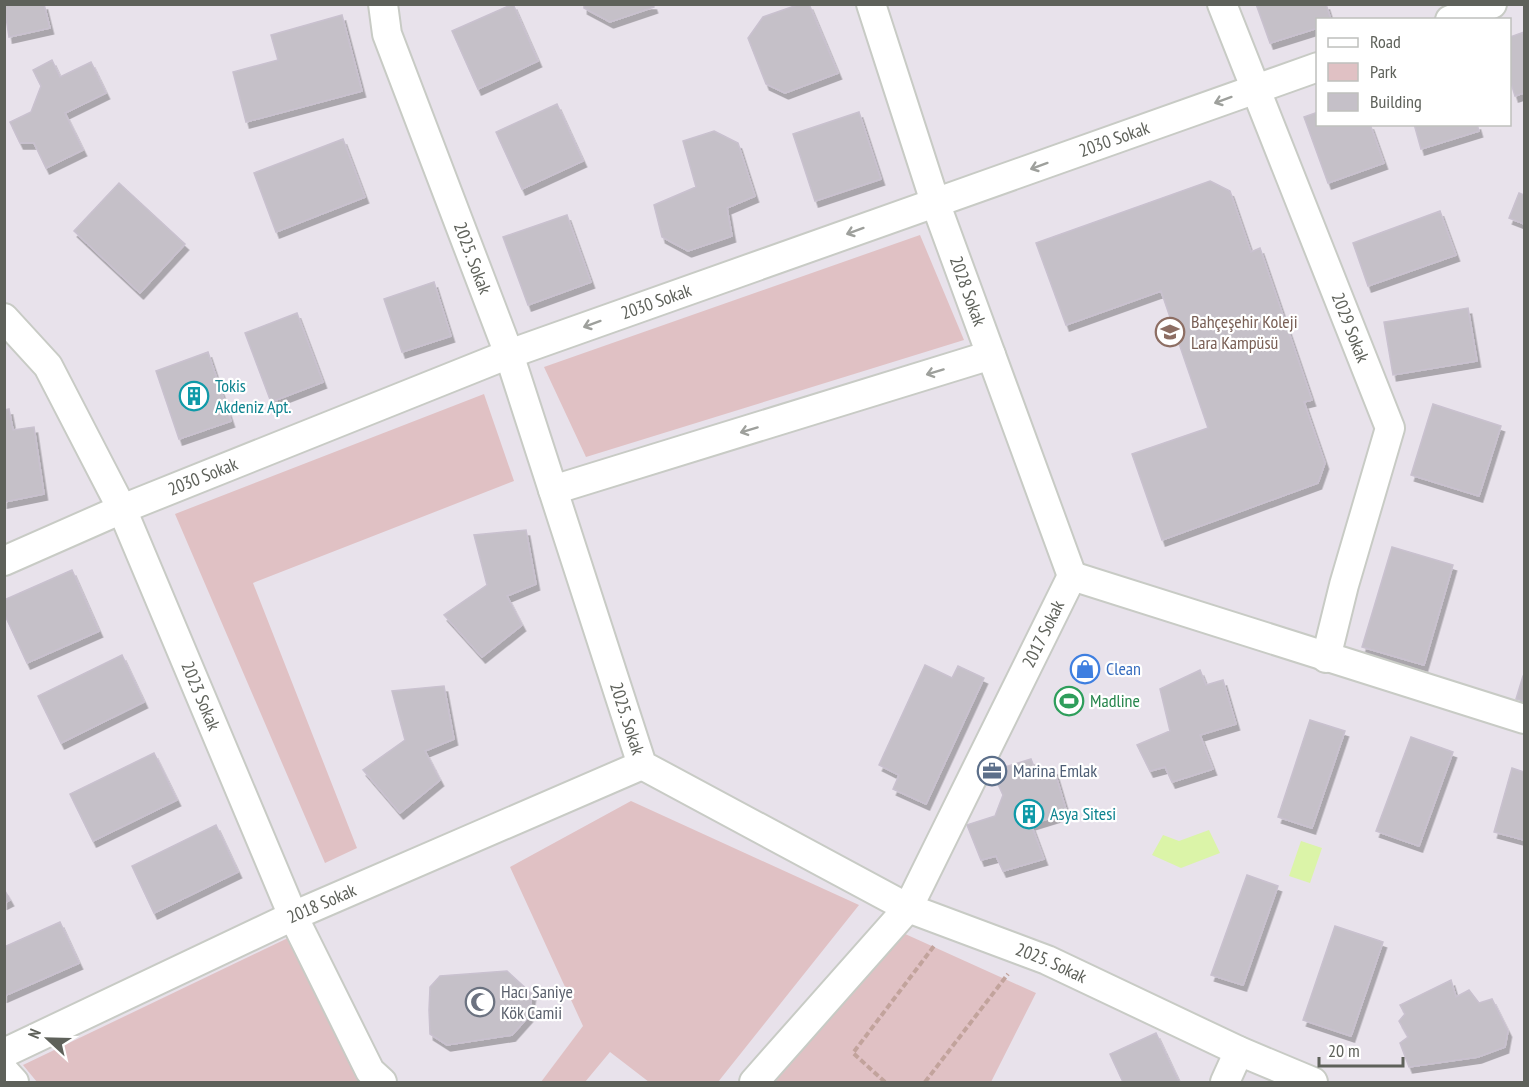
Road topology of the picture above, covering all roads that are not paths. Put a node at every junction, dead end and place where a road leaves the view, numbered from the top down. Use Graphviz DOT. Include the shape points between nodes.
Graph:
graph roads {
  1 [pos="382,4"];
  2 [pos="871,4"];
  3 [pos="1222,4"];
  4 [pos="1492,4"];
  5 [pos="1455,18"];
  6 [pos="1316,67"];
  7 [pos="1254,89"];
  8 [pos="935,202"];
  9 [pos="4,318"];
  10 [pos="509,354"];
  11 [pos="991,355"];
  12 [pos="553,490"];
  13 [pos="122,509"];
  14 [pos="4,561"];
  15 [pos="1072,576"];
  16 [pos="1326,658"];
  17 [pos="1524,719"];
  18 [pos="642,765"];
  19 [pos="908,908"];
  20 [pos="293,916"];
  21 [pos="1239,1051"];
  22 [pos="4,1053"];
  23 [pos="4,1071"];
  24 [pos="14,1083"];
  25 [pos="382,1083"];
  26 [pos="754,1083"];
  27 [pos="1225,1083"];
  28 [pos="1313,1083"];
  1 -- 10 [label="street, 2025. Sokak" via="387,34"];
  2 -- 8 [label="street, 2028 Sokak"];
  3 -- 7 [label="street, 2029 Sokak"];
  4 -- 5 [label="street"];
  6 -- 7 [label="street, 2030 Sokak"];
  7 -- 8 [label="street, 2030 Sokak, one-way"];
  7 -- 16 [label="street, 2029 Sokak" via="1390,428"];
  8 -- 10 [label="street, 2030 Sokak, one-way"];
  8 -- 11 [label="street, 2028 Sokak"];
  9 -- 13 [label="street, 2023 Sokak" via="48,366"];
  10 -- 12 [label="street, 2025. Sokak"];
  10 -- 13 [label="street, 2030 Sokak"];
  11 -- 12 [label="street, one-way"];
  11 -- 15 [label="street, 2028 Sokak"];
  12 -- 18 [label="street, 2025. Sokak"];
  13 -- 14 [label="street, 2030 Sokak"];
  13 -- 20 [label="street, 2023 Sokak"];
  15 -- 16 [label="street"];
  15 -- 19 [label="street, 2017 Sokak"];
  16 -- 17 [label="street"];
  18 -- 19 [label="street, 2025. Sokak"];
  18 -- 20 [label="street, 2018 Sokak"];
  19 -- 21 [label="street, 2025. Sokak" via="1047,960"];
  19 -- 26 [label="street, 2017 Sokak"];
  20 -- 22 [label="street, 2018 Sokak"];
  20 -- 25 [label="street, 2023 Sokak" via="370,1071"];
  21 -- 27 [label="street"];
  21 -- 28 [label="street, 2025. Sokak"];
  23 -- 24 [label="street"];
}
